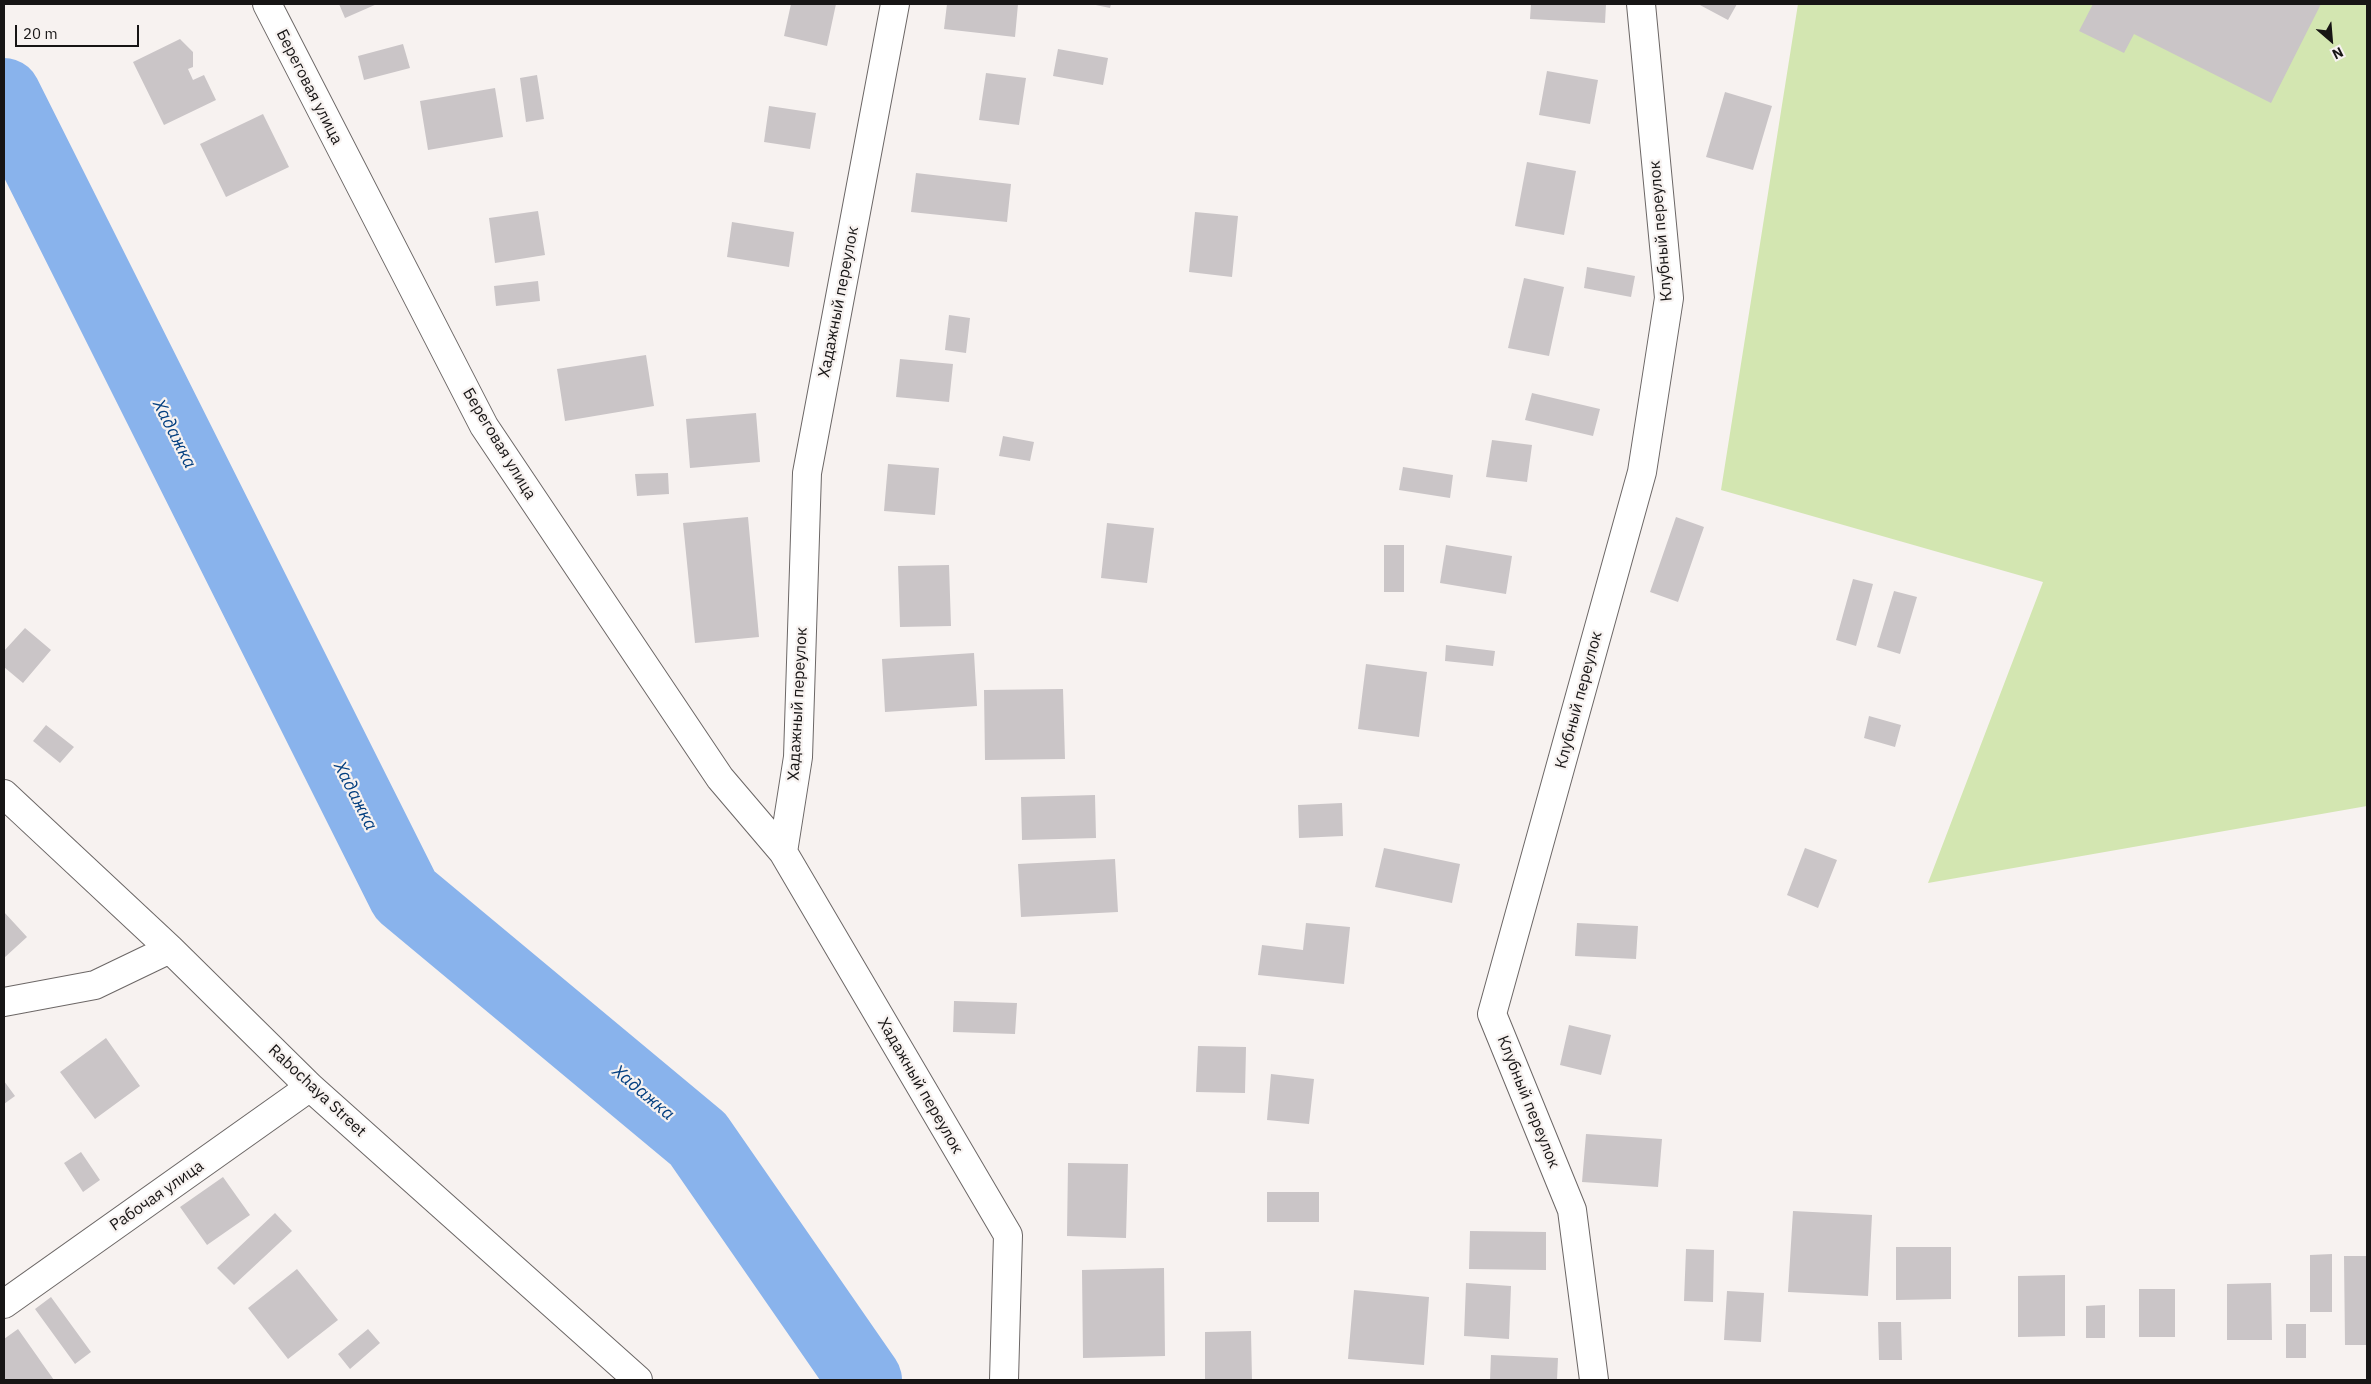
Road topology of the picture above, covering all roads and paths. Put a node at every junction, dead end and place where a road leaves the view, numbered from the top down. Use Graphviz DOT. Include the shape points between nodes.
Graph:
graph roads {
  1 [pos="267,4"];
  2 [pos="895,4"];
  3 [pos="1641,4"];
  4 [pos="4,794"];
  5 [pos="783,852"];
  6 [pos="170,949"];
  7 [pos="4,1002"];
  8 [pos="310,1087"];
  9 [pos="4,1304"];
  10 [pos="638,1380"];
  11 [pos="1004,1380"];
  12 [pos="1594,1380"];
  1 -- 5 [label="street, Береговая улица" via="484,426 720,778"];
  2 -- 5 [label="street, Хадажный переулок" via="807,473 798,756"];
  3 -- 12 [label="street, Клубный переулок" via="1669,298 1642,472 1492,1014 1572,1210"];
  4 -- 6 [label="street, Rabochaya Street"];
  5 -- 11 [label="street, Хадажный переулок" via="1008,1235"];
  6 -- 7 [label="street" via="95,985"];
  6 -- 8 [label="street, Rabochaya Street"];
  8 -- 9 [label="street, Рабочая улица"];
  8 -- 10 [label="street, Rabochaya Street"];
}
